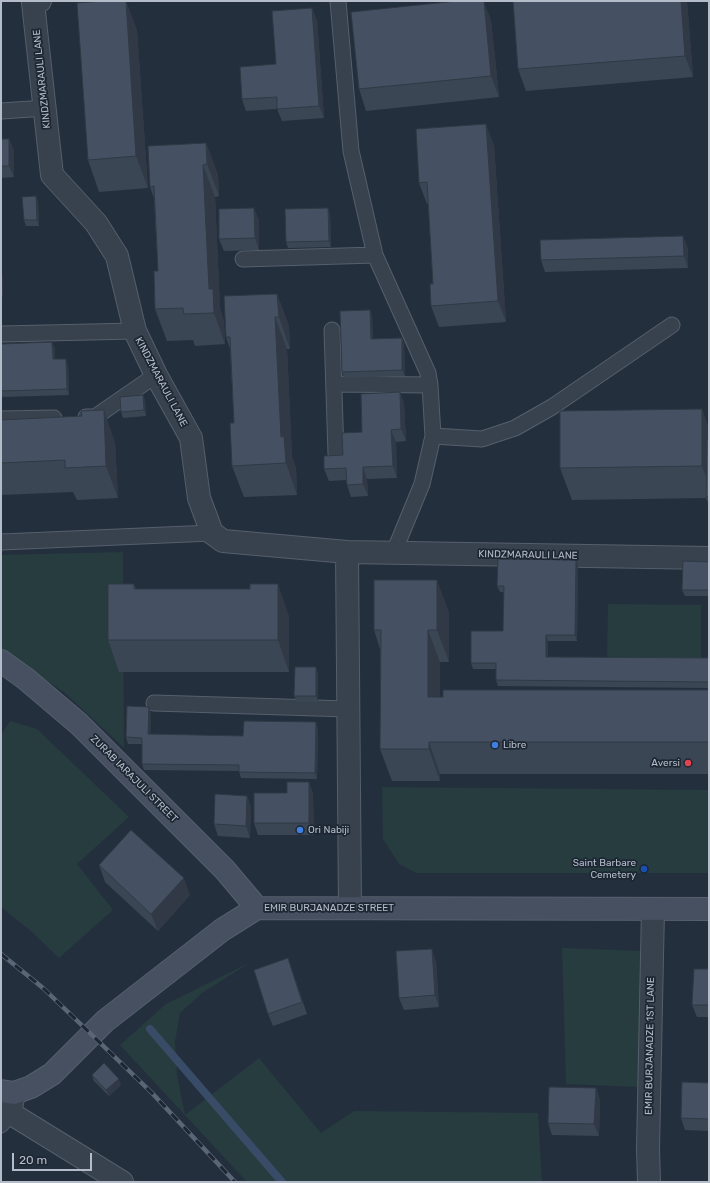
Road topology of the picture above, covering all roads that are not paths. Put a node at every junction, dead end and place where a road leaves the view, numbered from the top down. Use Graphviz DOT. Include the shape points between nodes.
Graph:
graph roads {
  1 [pos="338,1"];
  2 [pos="35,2"];
  3 [pos="46,108"];
  4 [pos="1,111"];
  5 [pos="375,255"];
  6 [pos="243,259"];
  7 [pos="672,324"];
  8 [pos="332,330"];
  9 [pos="135,332"];
  10 [pos="1,334"];
  11 [pos="156,375"];
  12 [pos="334,384"];
  13 [pos="430,385"];
  14 [pos="1,419"];
  15 [pos="433,436"];
  16 [pos="336,454"];
  17 [pos="212,533"];
  18 [pos="1,542"];
  19 [pos="347,552"];
  20 [pos="394,552"];
  21 [pos="709,558"];
  22 [pos="1,661"];
  23 [pos="154,703"];
  24 [pos="348,709"];
  25 [pos="257,908"];
  26 [pos="350,908"];
  27 [pos="653,909"];
  28 [pos="709,909"];
  29 [pos="6,1106"];
  30 [pos="122,1182"];
  31 [pos="648,1182"];
  1 -- 5 [label="lane" via="351,151"];
  2 -- 3 [label="street, KINDZMARAULI LANE"];
  3 -- 4 [label="lane"];
  3 -- 9 [label="street, KINDZMARAULI LANE" via="52,175 96,223 117,256"];
  5 -- 6 [label="lane"];
  5 -- 13 [label="lane" via="428,373"];
  7 -- 15 [label="lane" via="552,407 515,428 482,439"];
  8 -- 12 [label="lane"];
  9 -- 10 [label="lane"];
  9 -- 11 [label="street, KINDZMARAULI LANE"];
  11 -- 14 [label="lane" via="95,416"];
  11 -- 17 [label="street, KINDZMARAULI LANE" via="191,438 198,498"];
  12 -- 13 [label="lane"];
  12 -- 16 [label="lane"];
  13 -- 15 [label="lane"];
  15 -- 20 [label="lane" via="422,484"];
  17 -- 18 [label="lane"];
  17 -- 19 [label="street, KINDZMARAULI LANE" via="223,541"];
  19 -- 20 [label="street, KINDZMARAULI LANE"];
  19 -- 24 [label="street"];
  20 -- 21 [label="street, KINDZMARAULI LANE"];
  22 -- 25 [label="main road, ZURAB IARAJULI STREET" via="79,724 225,870"];
  23 -- 24 [label="lane"];
  24 -- 26 [label="street"];
  25 -- 26 [label="main road, EMIR BURJANADZE STREET"];
  25 -- 29 [label="main road, EMIR BURJANADZE STREET" via="222,930 105,1021 52,1074"];
  26 -- 27 [label="main road, EMIR BURJANADZE STREET"];
  27 -- 28 [label="main road, EMIR BURJANADZE STREET"];
  27 -- 31 [label="street, EMIR BURJANADZE 1ST LANE"];
  29 -- 30 [label="street"];
}
